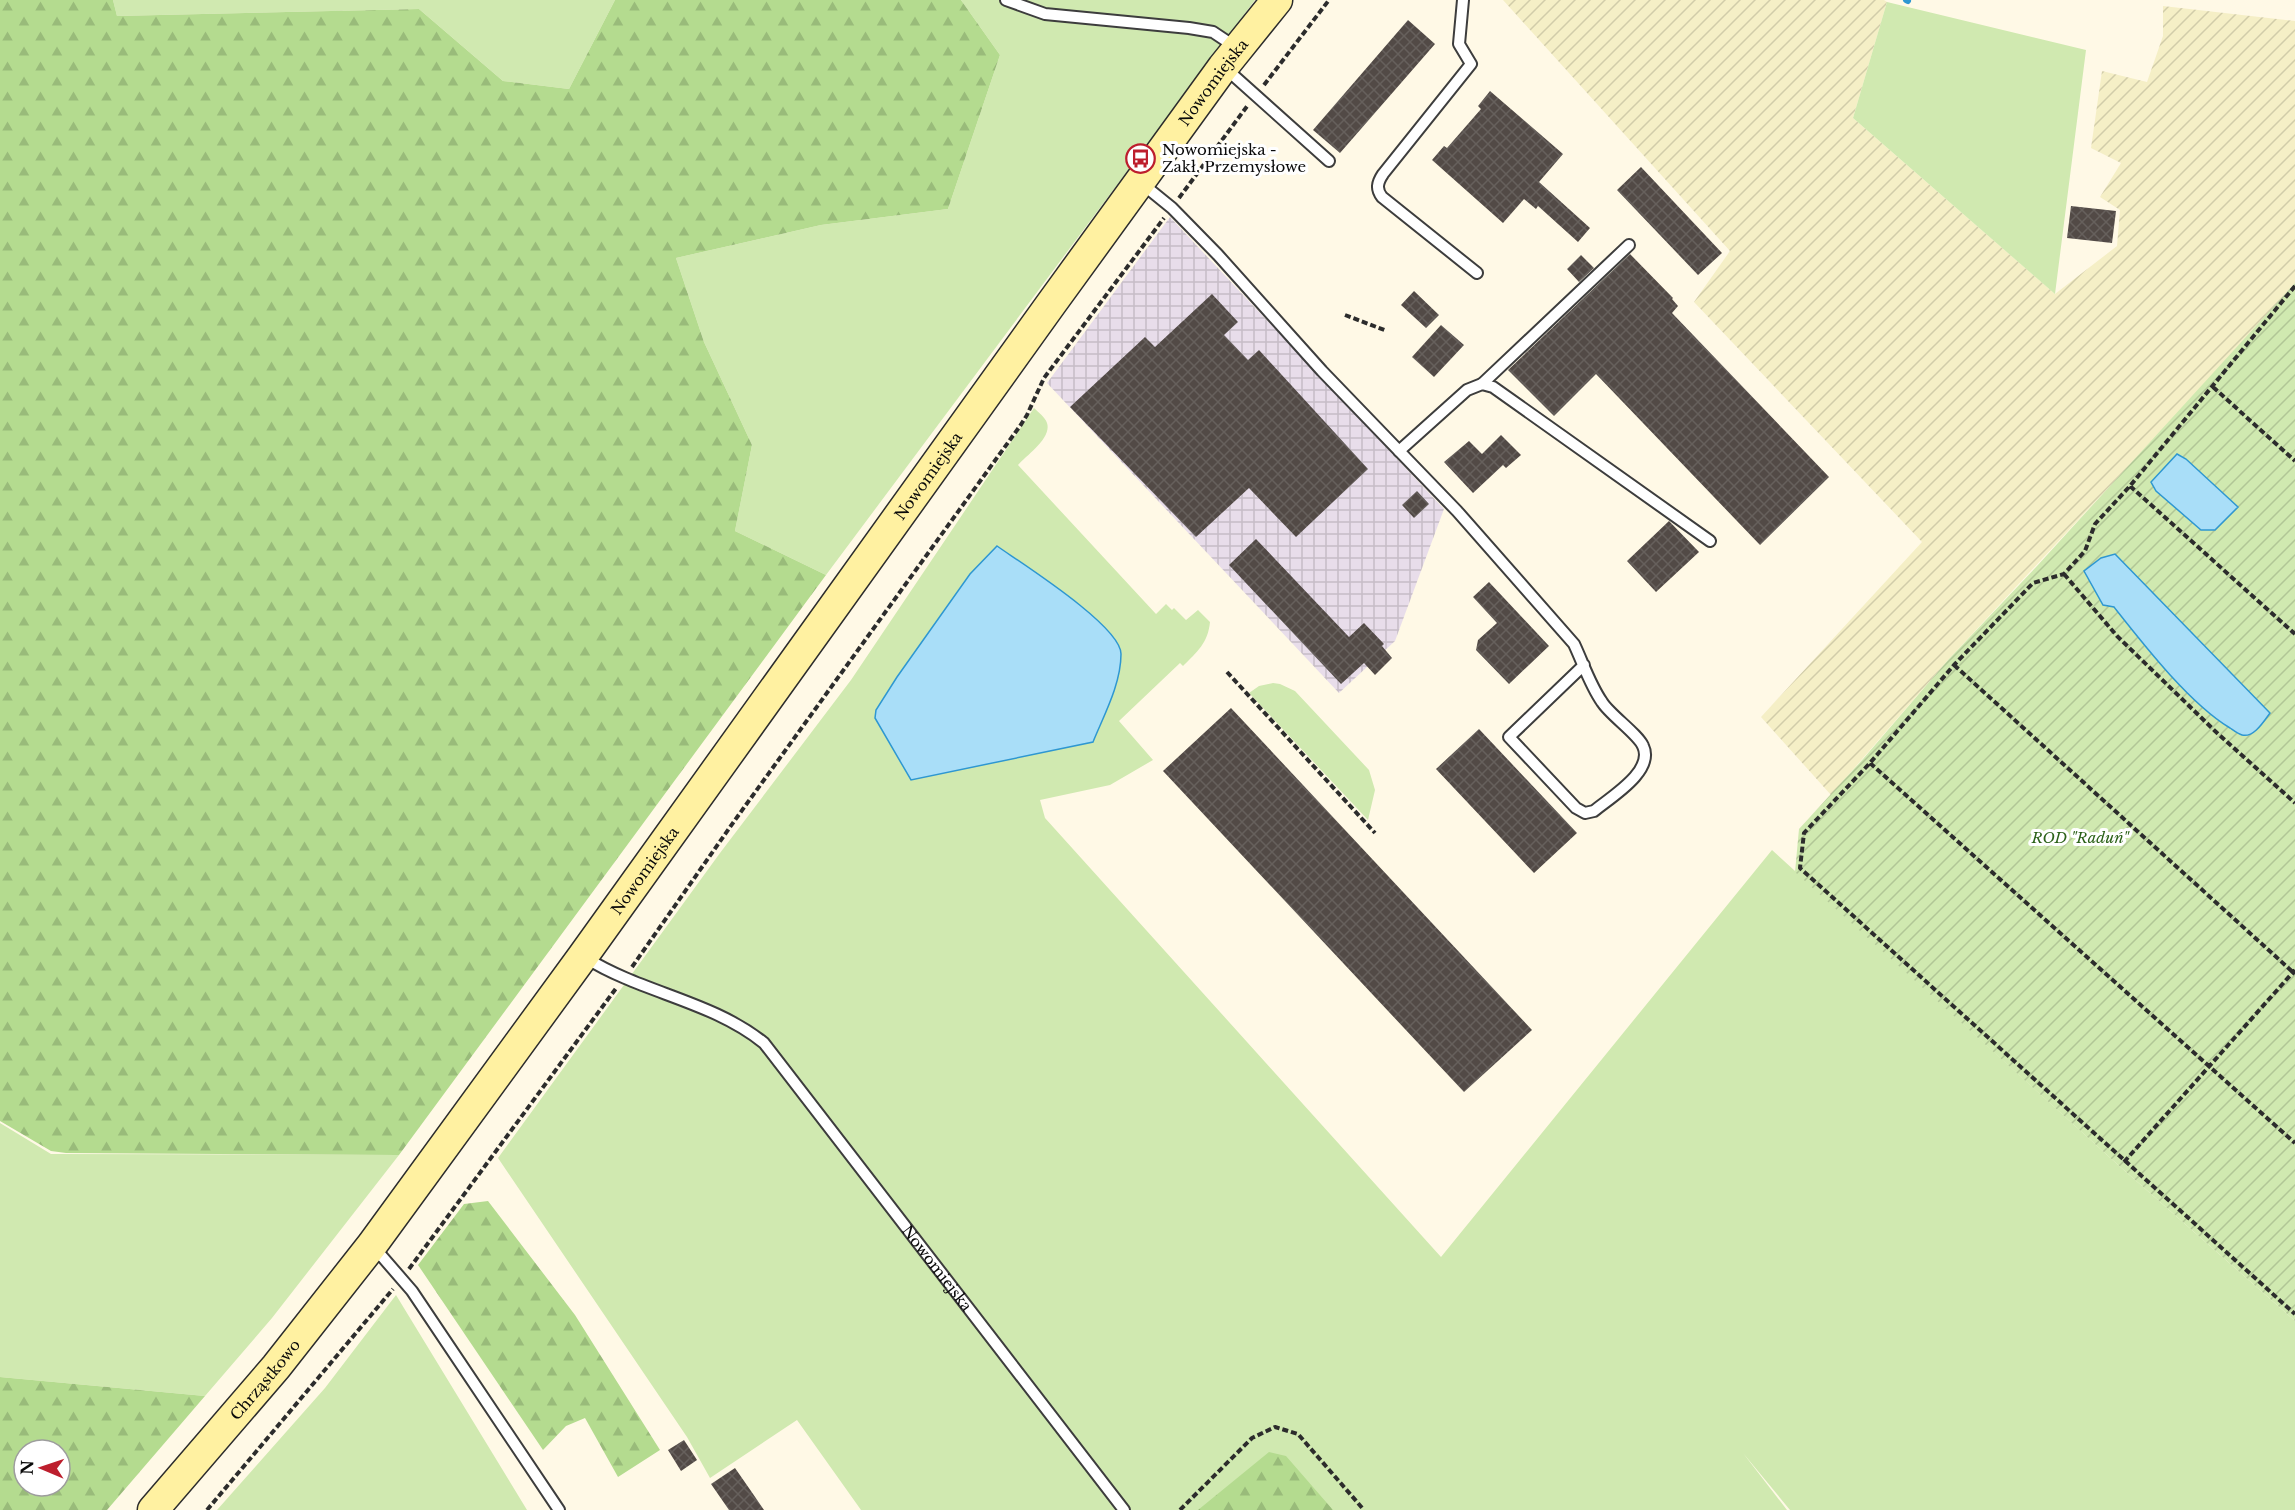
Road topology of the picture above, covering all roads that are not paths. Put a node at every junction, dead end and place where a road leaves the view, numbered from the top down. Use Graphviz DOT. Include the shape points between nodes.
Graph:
graph roads {
  1 [pos="1006,0"];
  2 [pos="1277,0"];
  3 [pos="1463,0"];
  4 [pos="1231,58"];
  5 [pos="1329,161"];
  6 [pos="1140,182"];
  7 [pos="1629,245"];
  8 [pos="1477,273"];
  9 [pos="1482,384"];
  10 [pos="1399,451"];
  11 [pos="1710,541"];
  12 [pos="1584,664"];
  13 [pos="583,956"];
  14 [pos="372,1245"];
  15 [pos="153,1510"];
  16 [pos="559,1510"];
  17 [pos="1124,1510"];
  1 -- 4 [label="lane" via="1045,14 1212,32"];
  2 -- 4 [label="street, Nowomiejska"];
  3 -- 8 [label="lane" via="1459,44 1471,64 1383,174 1378,192"];
  4 -- 5 [label="lane" via="1256,95"];
  4 -- 6 [label="street, Nowomiejska"];
  6 -- 10 [label="lane" via="1218,255"];
  6 -- 13 [label="street, Nowomiejska"];
  7 -- 9 [label="lane"];
  9 -- 10 [label="lane" via="1467,390"];
  9 -- 11 [label="lane" via="1494,387"];
  10 -- 12 [label="lane" via="1574,644"];
  12 -- 12 [label="lane" via="1602,703 1643,746 1645,761 1639,774 1594,811 1586,813 1575,808 1509,737"];
  13 -- 14 [label="street, Nowomiejska"];
  13 -- 17 [label="lane, Nowomiejska" via="624,978 721,1016 764,1042"];
  14 -- 15 [label="street, Chrząstkowo" via="276,1367"];
  14 -- 16 [label="lane" via="412,1291"];
}
